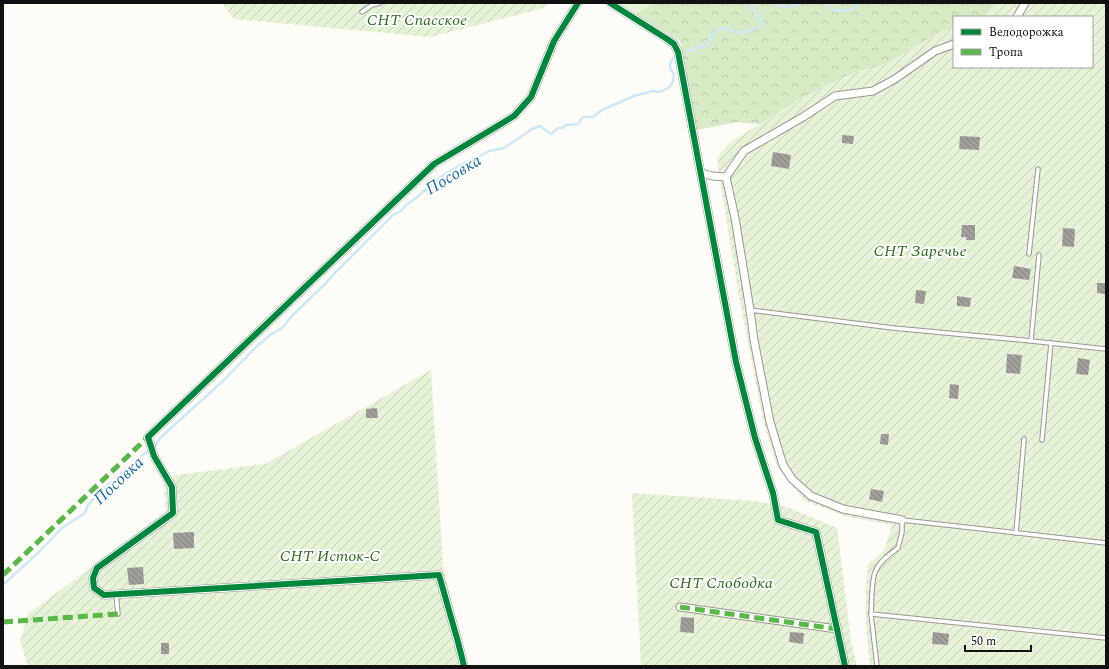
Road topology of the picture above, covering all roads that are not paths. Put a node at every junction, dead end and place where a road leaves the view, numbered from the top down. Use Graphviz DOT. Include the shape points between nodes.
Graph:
graph roads {
  1 [pos="380,3"];
  2 [pos="578,3"];
  3 [pos="610,3"];
  4 [pos="1025,3"];
  5 [pos="362,12"];
  6 [pos="1018,16"];
  7 [pos="953,44"];
  8 [pos="1038,169"];
  9 [pos="701,173"];
  10 [pos="726,177"];
  11 [pos="1029,254"];
  12 [pos="1039,255"];
  13 [pos="750,310"];
  14 [pos="1031,340"];
  15 [pos="1050,343"];
  16 [pos="1106,349"];
  17 [pos="1024,439"];
  18 [pos="1042,440"];
  19 [pos="902,520"];
  20 [pos="1016,533"];
  21 [pos="1106,543"];
  22 [pos="116,594"];
  23 [pos="680,607"];
  24 [pos="118,614"];
  25 [pos="871,614"];
  26 [pos="837,629"];
  27 [pos="1106,638"];
  28 [pos="464,666"];
  29 [pos="844,666"];
  30 [pos="877,666"];
  1 -- 5 [label="lane"];
  2 -- 22 [label="street" via="554,41 531,97 514,116 434,164 148,437 154,456 172,487 173,513 98,568 93,578 94,588 104,595"];
  3 -- 9 [label="street" via="674,44 678,52"];
  4 -- 6 [label="street"];
  7 -- 10 [label="street" via="935,51 873,91 834,96 744,151"];
  8 -- 11 [label="lane"];
  9 -- 10 [label="street"];
  9 -- 26 [label="street" via="736,362 755,438 773,493 778,520 816,532"];
  10 -- 13 [label="street"];
  12 -- 14 [label="lane"];
  13 -- 14 [label="lane" via="893,328"];
  13 -- 19 [label="street" via="770,422 783,466 792,480 811,496 843,509"];
  14 -- 15 [label="lane"];
  15 -- 16 [label="lane"];
  15 -- 18 [label="lane"];
  17 -- 20 [label="lane"];
  19 -- 20 [label="lane"];
  19 -- 25 [label="lane" via="898,548 886,557 876,570"];
  20 -- 21 [label="lane"];
  22 -- 24 [label="lane"];
  22 -- 28 [label="street" via="438,575"];
  23 -- 26 [label="street"];
  25 -- 27 [label="lane"];
  25 -- 30 [label="lane"];
  26 -- 29 [label="street"];
}
